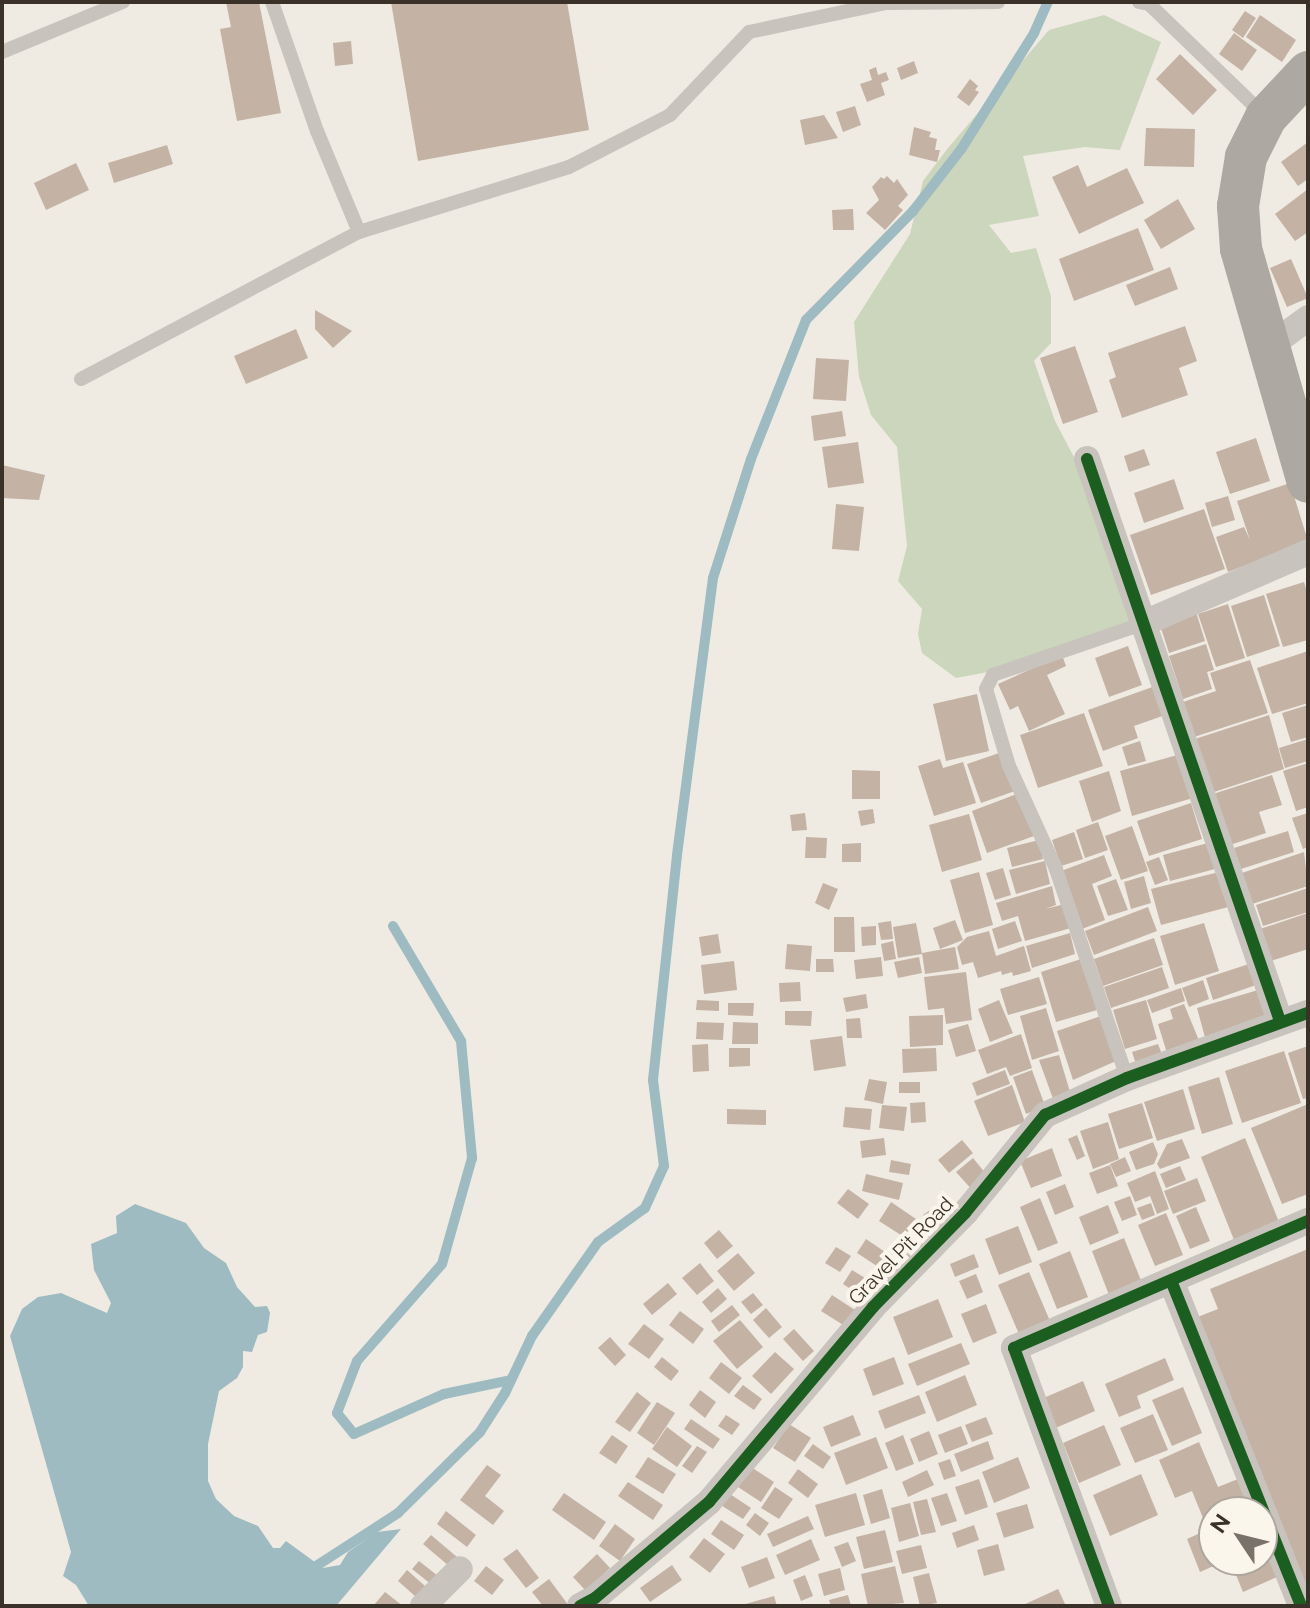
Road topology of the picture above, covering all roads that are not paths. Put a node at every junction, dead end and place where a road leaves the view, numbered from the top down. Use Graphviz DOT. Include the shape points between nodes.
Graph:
graph roads {
  1 [pos="123,2"];
  2 [pos="272,2"];
  3 [pos="997,2"];
  4 [pos="1139,2"];
  5 [pos="2,52"];
  6 [pos="1308,72"];
  7 [pos="1266,117"];
  8 [pos="359,232"];
  9 [pos="1308,318"];
  10 [pos="1270,346"];
  11 [pos="81,379"];
  12 [pos="1087,459"];
  13 [pos="1308,482"];
  14 [pos="1308,552"];
  15 [pos="1142,624"];
  16 [pos="1308,1013"];
  17 [pos="1280,1021"];
  18 [pos="1127,1078"];
  19 [pos="1308,1221"];
  20 [pos="1172,1283"];
  21 [pos="460,1569"];
  22 [pos="423,1606"];
  23 [pos="580,1606"];
  24 [pos="1109,1606"];
  25 [pos="1301,1606"];
  1 -- 5 [label="lane"];
  2 -- 8 [label="lane"];
  3 -- 8 [label="lane" via="886,3 749,32 670,115 582,161"];
  4 -- 7 [label="lane" via="1149,4"];
  6 -- 7 [label="main road"];
  7 -- 10 [label="main road" via="1246,157 1238,206 1241,249"];
  8 -- 11 [label="lane"];
  9 -- 10 [label="street"];
  10 -- 13 [label="main road"];
  12 -- 15 [label="street"];
  14 -- 15 [label="street"];
  15 -- 17 [label="street"];
  15 -- 18 [label="lane" via="993,675 986,689 1009,766 1056,869"];
  16 -- 17 [label="street, Gravel Pit Road"];
  17 -- 18 [label="street, Gravel Pit Road"];
  18 -- 23 [label="street, Gravel Pit Road" via="1045,1115 965,1213 873,1307 709,1502"];
  19 -- 20 [label="street"];
  20 -- 24 [label="street" via="1014,1348"];
  20 -- 25 [label="street"];
  21 -- 22 [label="street"];
}
